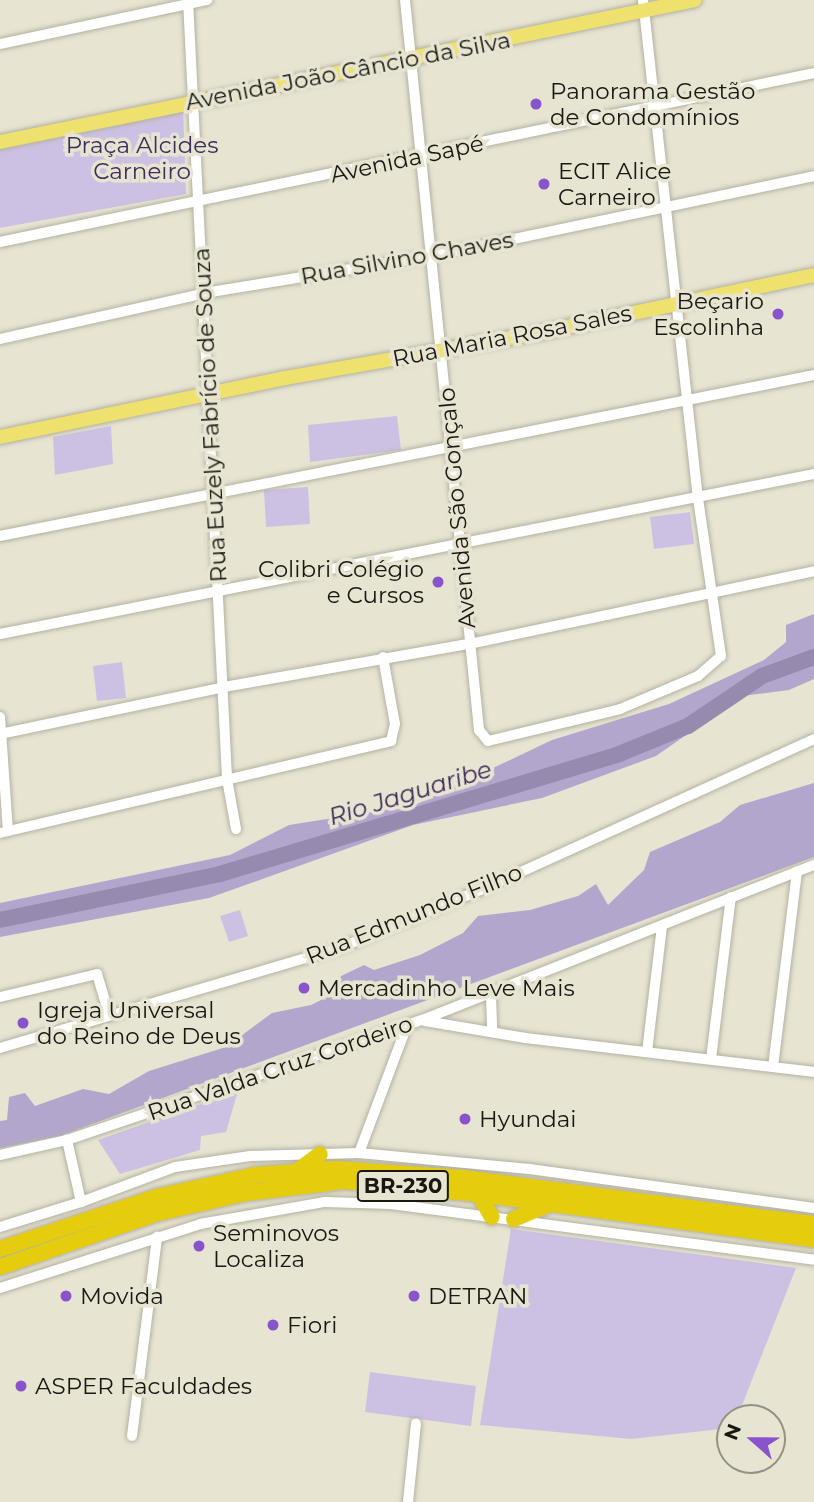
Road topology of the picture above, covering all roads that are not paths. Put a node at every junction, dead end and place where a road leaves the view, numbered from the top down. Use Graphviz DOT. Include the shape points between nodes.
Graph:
graph roads {
  1 [pos="207,0"];
  2 [pos="405,0"];
  3 [pos="695,0"];
  4 [pos="188,2"];
  5 [pos="644,6"];
  6 [pos="0,44"];
  7 [pos="410,61"];
  8 [pos="814,73"];
  9 [pos="195,100"];
  10 [pos="655,106"];
  11 [pos="0,142"];
  12 [pos="422,158"];
  13 [pos="814,176"];
  14 [pos="199,200"];
  15 [pos="666,208"];
  16 [pos="0,242"];
  17 [pos="432,256"];
  18 [pos="814,275"];
  19 [pos="205,293"];
  20 [pos="676,303"];
  21 [pos="0,339"];
  22 [pos="442,352"];
  23 [pos="814,375"];
  24 [pos="208,395"];
  25 [pos="687,401"];
  26 [pos="0,437"];
  27 [pos="451,449"];
  28 [pos="814,474"];
  29 [pos="213,491"];
  30 [pos="698,499"];
  31 [pos="0,536"];
  32 [pos="461,545"];
  33 [pos="814,571"];
  34 [pos="218,588"];
  35 [pos="711,593"];
  36 [pos="0,634"];
  37 [pos="469,644"];
  38 [pos="383,657"];
  39 [pos="224,687"];
  40 [pos="0,717"];
  41 [pos="1,734"];
  42 [pos="814,739"];
  43 [pos="227,779"];
  44 [pos="236,829"];
  45 [pos="4,832"];
  46 [pos="814,865"];
  47 [pos="797,871"];
  48 [pos="731,897"];
  49 [pos="662,927"];
  50 [pos="491,995"];
  51 [pos="0,997"];
  52 [pos="109,1014"];
  53 [pos="422,1020"];
  54 [pos="407,1025"];
  55 [pos="492,1032"];
  56 [pos="0,1048"];
  57 [pos="647,1052"];
  58 [pos="711,1059"];
  59 [pos="773,1067"];
  60 [pos="814,1072"];
  61 [pos="67,1140"];
  62 [pos="359,1153"];
  63 [pos="320,1154"];
  64 [pos="0,1155"];
  65 [pos="299,1170"];
  66 [pos="375,1170"];
  67 [pos="479,1194"];
  68 [pos="81,1202"];
  69 [pos="550,1204"];
  70 [pos="814,1208"];
  71 [pos="492,1217"];
  72 [pos="514,1219"];
  73 [pos="814,1224"];
  74 [pos="0,1227"];
  75 [pos="156,1237"];
  76 [pos="814,1239"];
  77 [pos="0,1250"];
  78 [pos="814,1260"];
  79 [pos="0,1267"];
  80 [pos="0,1288"];
  81 [pos="416,1423"];
  82 [pos="132,1436"];
  83 [pos="408,1502"];
  1 -- 4 [label="street"];
  2 -- 7 [label="street, Avenida São Gonçalo"];
  3 -- 5 [label="main road, Avenida João Câncio da Silva"];
  4 -- 6 [label="street"];
  4 -- 9 [label="street, Rua Euzely Fabrício de Souza"];
  5 -- 7 [label="main road, Avenida João Câncio da Silva"];
  5 -- 10 [label="street"];
  7 -- 9 [label="main road, Avenida João Câncio da Silva"];
  7 -- 12 [label="street, Avenida São Gonçalo"];
  8 -- 10 [label="street, Avenida Sapé"];
  9 -- 11 [label="main road, Avenida João Câncio da Silva"];
  9 -- 14 [label="street, Rua Euzely Fabrício de Souza"];
  10 -- 12 [label="street, Avenida Sapé"];
  10 -- 15 [label="street"];
  12 -- 14 [label="street, Avenida Sapé"];
  12 -- 17 [label="street, Avenida São Gonçalo"];
  13 -- 15 [label="street, Rua Silvino Chaves"];
  14 -- 16 [label="street, Avenida Sapé"];
  14 -- 19 [label="street, Rua Euzely Fabrício de Souza"];
  15 -- 17 [label="street, Rua Silvino Chaves"];
  15 -- 20 [label="street"];
  17 -- 19 [label="street, Rua Silvino Chaves"];
  17 -- 22 [label="street, Avenida São Gonçalo"];
  18 -- 20 [label="main road, Rua Maria Rosa Sales"];
  19 -- 21 [label="street, Rua Silvino Chaves"];
  19 -- 24 [label="street, Rua Euzely Fabrício de Souza"];
  20 -- 22 [label="main road, Rua Maria Rosa Sales"];
  20 -- 25 [label="street"];
  22 -- 24 [label="main road, Rua Maria Rosa Sales"];
  22 -- 27 [label="street, Avenida São Gonçalo"];
  23 -- 25 [label="street"];
  24 -- 26 [label="main road, Rua Maria Rosa Sales"];
  24 -- 29 [label="street, Rua Euzely Fabrício de Souza"];
  25 -- 27 [label="street"];
  25 -- 30 [label="street"];
  27 -- 29 [label="street"];
  27 -- 32 [label="street, Avenida São Gonçalo"];
  28 -- 30 [label="street"];
  29 -- 31 [label="street"];
  29 -- 34 [label="street, Rua Euzely Fabrício de Souza"];
  30 -- 32 [label="street"];
  30 -- 35 [label="street"];
  32 -- 34 [label="street"];
  32 -- 37 [label="street, Avenida São Gonçalo"];
  33 -- 35 [label="street"];
  34 -- 36 [label="street"];
  34 -- 39 [label="street, Rua Euzely Fabrício de Souza"];
  35 -- 37 [label="street"];
  35 -- 37 [label="street, Avenida São Gonçalo" via="720,645 719,660 706,671 620,709 494,741 482,738 478,723"];
  37 -- 38 [label="street"];
  38 -- 39 [label="street"];
  38 -- 43 [label="street" via="396,734 391,741"];
  39 -- 41 [label="street"];
  39 -- 43 [label="street, Rua Euzely Fabrício de Souza"];
  40 -- 41 [label="street"];
  41 -- 45 [label="street"];
  42 -- 52 [label="street, Rua Edmundo Filho" via="499,882 340,948"];
  43 -- 44 [label="street, Rua Euzely Fabrício de Souza"];
  43 -- 45 [label="street"];
  46 -- 47 [label="street"];
  47 -- 48 [label="street"];
  47 -- 59 [label="street"];
  48 -- 49 [label="street"];
  48 -- 58 [label="street"];
  49 -- 50 [label="street"];
  49 -- 57 [label="street"];
  50 -- 53 [label="street"];
  50 -- 55 [label="street"];
  51 -- 52 [label="street" via="97,974"];
  52 -- 56 [label="street, Rua Edmundo Filho"];
  53 -- 54 [label="street, Rua Valda Cruz Cordeiro"];
  53 -- 55 [label="street, Rua Valda Cruz Cordeiro"];
  54 -- 61 [label="street, Rua Valda Cruz Cordeiro"];
  54 -- 62 [label="street"];
  55 -- 57 [label="street, Rua Valda Cruz Cordeiro"];
  57 -- 58 [label="street, Rua Valda Cruz Cordeiro"];
  58 -- 59 [label="street, Rua Valda Cruz Cordeiro"];
  59 -- 60 [label="street, Rua Valda Cruz Cordeiro"];
  61 -- 64 [label="street, Rua Valda Cruz Cordeiro"];
  61 -- 68 [label="street"];
  62 -- 63 [label="street"];
  62 -- 66 [label="highway"];
  62 -- 70 [label="street" via="529,1169"];
  63 -- 65 [label="highway"];
  63 -- 68 [label="street" via="250,1156 175,1167"];
  65 -- 66 [label="highway, BR-230"];
  65 -- 77 [label="highway, BR-230" via="156,1197"];
  66 -- 73 [label="highway, BR-230"];
  67 -- 69 [label="highway, BR-230"];
  67 -- 71 [label="highway"];
  67 -- 79 [label="highway, BR-230" via="344,1181 301,1184 159,1213"];
  68 -- 74 [label="street"];
  69 -- 72 [label="highway"];
  69 -- 76 [label="highway, BR-230"];
  71 -- 72 [label="street"];
  71 -- 75 [label="street" via="391,1204 314,1202"];
  72 -- 78 [label="street"];
  75 -- 80 [label="street"];
  75 -- 82 [label="street"];
  81 -- 83 [label="street"];
}
